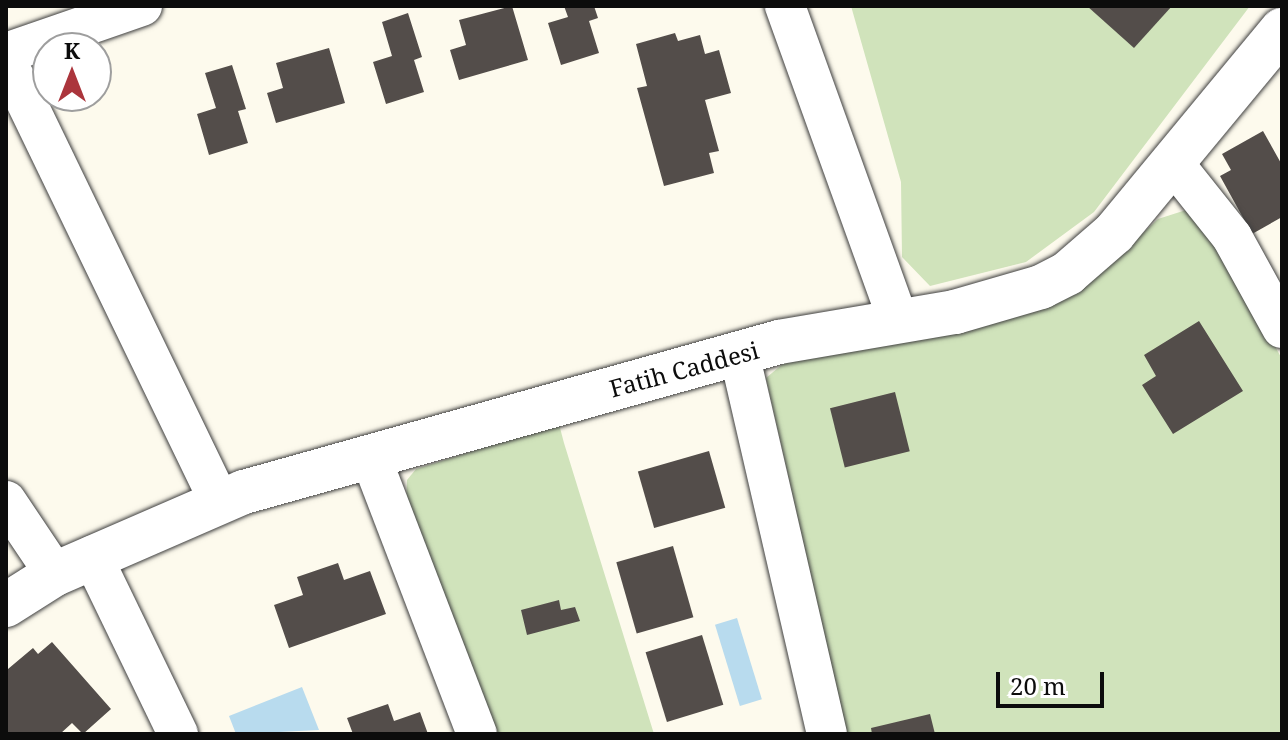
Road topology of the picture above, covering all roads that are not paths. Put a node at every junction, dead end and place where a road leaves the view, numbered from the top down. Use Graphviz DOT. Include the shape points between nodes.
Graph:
graph roads {
  1 [pos="142,6"];
  2 [pos="785,6"];
  3 [pos="1282,30"];
  4 [pos="6,53"];
  5 [pos="6,60"];
  6 [pos="1174,164"];
  7 [pos="898,320"];
  8 [pos="1282,328"];
  9 [pos="739,353"];
  10 [pos="371,458"];
  11 [pos="6,501"];
  12 [pos="219,501"];
  13 [pos="73,565"];
  14 [pos="6,605"];
  15 [pos="178,734"];
  16 [pos="477,734"];
  17 [pos="827,734"];
  1 -- 4 [label="street"];
  2 -- 7 [label="street"];
  3 -- 6 [label="street, Fatih Caddesi"];
  5 -- 12 [label="street"];
  6 -- 7 [label="street, Fatih Caddesi" via="1114,233 1068,273 1006,300"];
  6 -- 8 [label="street" via="1232,237"];
  7 -- 9 [label="street, Fatih Caddesi"];
  9 -- 10 [label="street, Fatih Caddesi"];
  9 -- 17 [label="street"];
  10 -- 12 [label="street, Fatih Caddesi"];
  10 -- 16 [label="street"];
  11 -- 13 [label="street"];
  12 -- 13 [label="street, Fatih Caddesi"];
  13 -- 14 [label="street, Fatih Caddesi"];
  13 -- 15 [label="street"];
}
